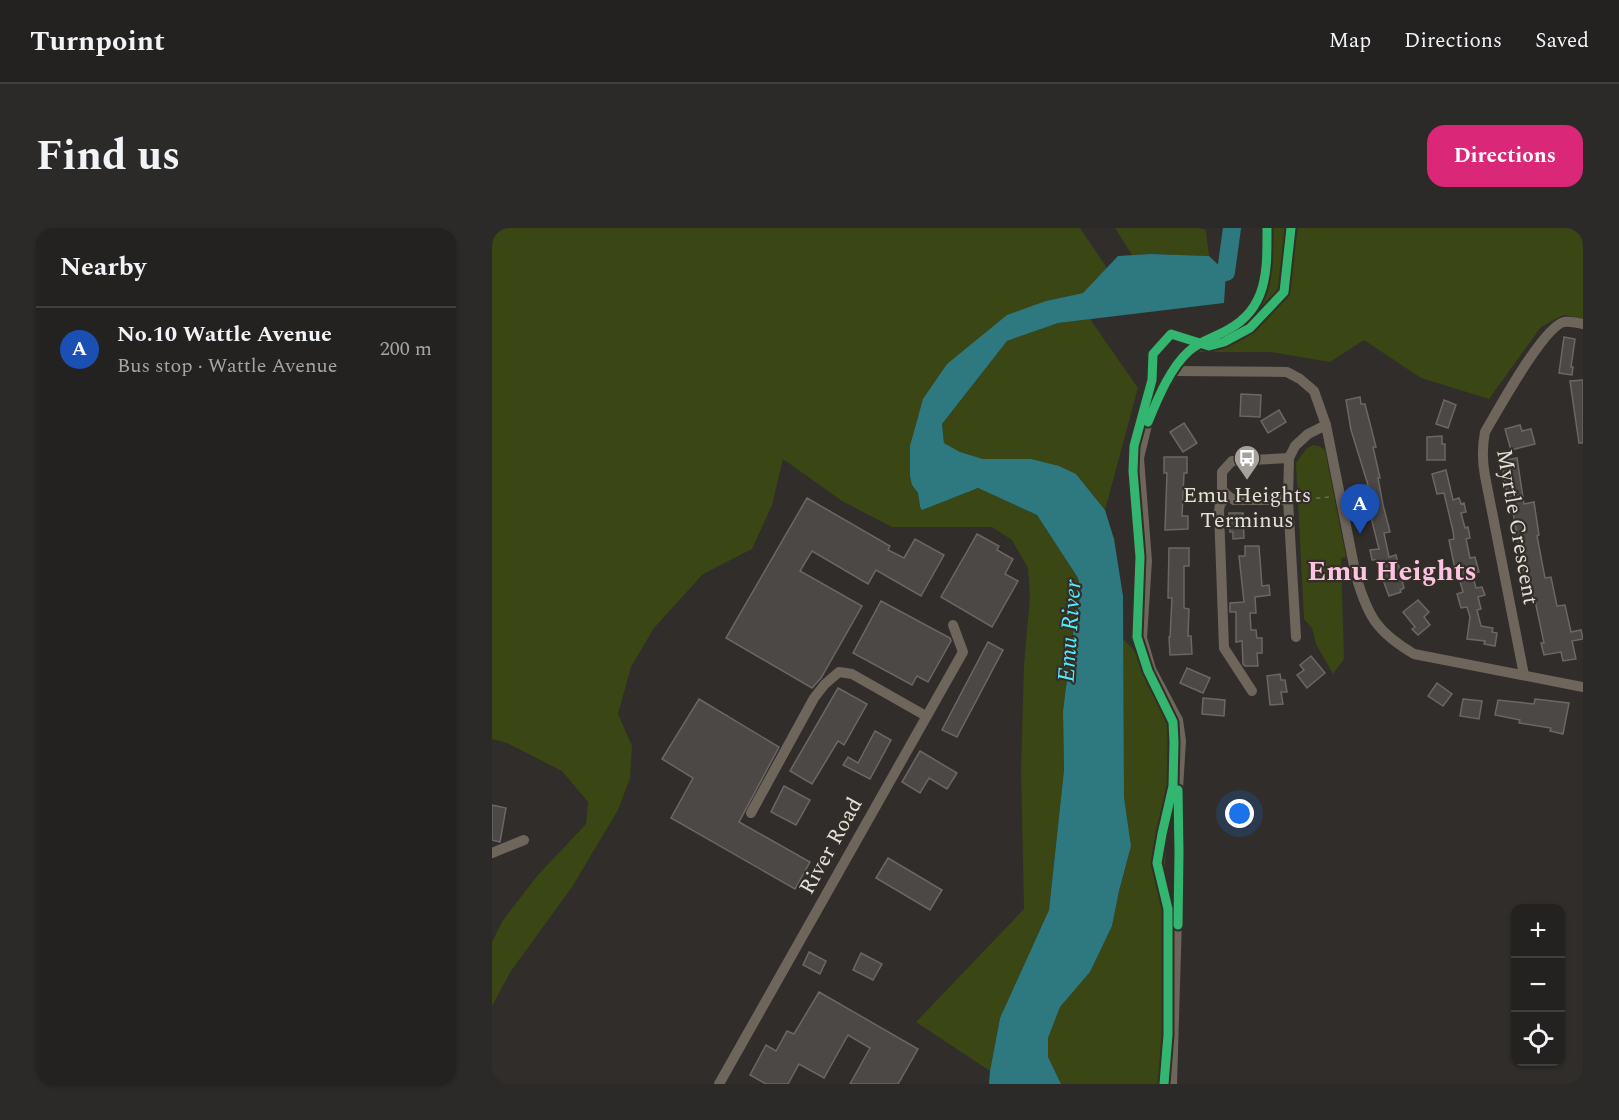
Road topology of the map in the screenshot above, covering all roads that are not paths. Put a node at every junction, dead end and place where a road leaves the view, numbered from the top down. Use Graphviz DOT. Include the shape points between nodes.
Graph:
graph roads {
  1 [pos="1267,228"];
  2 [pos="1583,324"];
  3 [pos="1174,371"];
  4 [pos="1326,425"];
  5 [pos="1289,458"];
  6 [pos="1228,496"];
  7 [pos="1288,500"];
  8 [pos="953,625"];
  9 [pos="1296,637"];
  10 [pos="1524,675"];
  11 [pos="1583,687"];
  12 [pos="1252,691"];
  13 [pos="926,716"];
  14 [pos="751,813"];
  15 [pos="524,840"];
  16 [pos="492,854"];
  17 [pos="719,1084"];
  18 [pos="1172,1084"];
  1 -- 3 [label="street" via="1264,285 1247,317 1199,342"];
  2 -- 10 [label="street, Myrtle Crescent" via="1564,322 1551,330 1490,423 1483,443 1485,476"];
  3 -- 4 [label="street" via="1287,372 1314,392"];
  3 -- 18 [label="street" via="1147,425 1139,458 1147,561 1142,638 1151,669 1178,720 1181,741"];
  4 -- 5 [label="street" via="1308,434"];
  4 -- 10 [label="street" via="1356,576 1376,625 1393,642 1414,654"];
  5 -- 6 [label="street" via="1232,461 1222,471 1222,490"];
  5 -- 7 [label="street"];
  6 -- 7 [label="street" via="1234,500"];
  6 -- 12 [label="street" via="1219,511 1224,648"];
  7 -- 9 [label="street"];
  8 -- 13 [label="street, River Road" via="963,652"];
  10 -- 11 [label="street"];
  13 -- 14 [label="street" via="852,674 839,672 814,698"];
  13 -- 17 [label="street, River Road"];
  15 -- 16 [label="street"];
}
